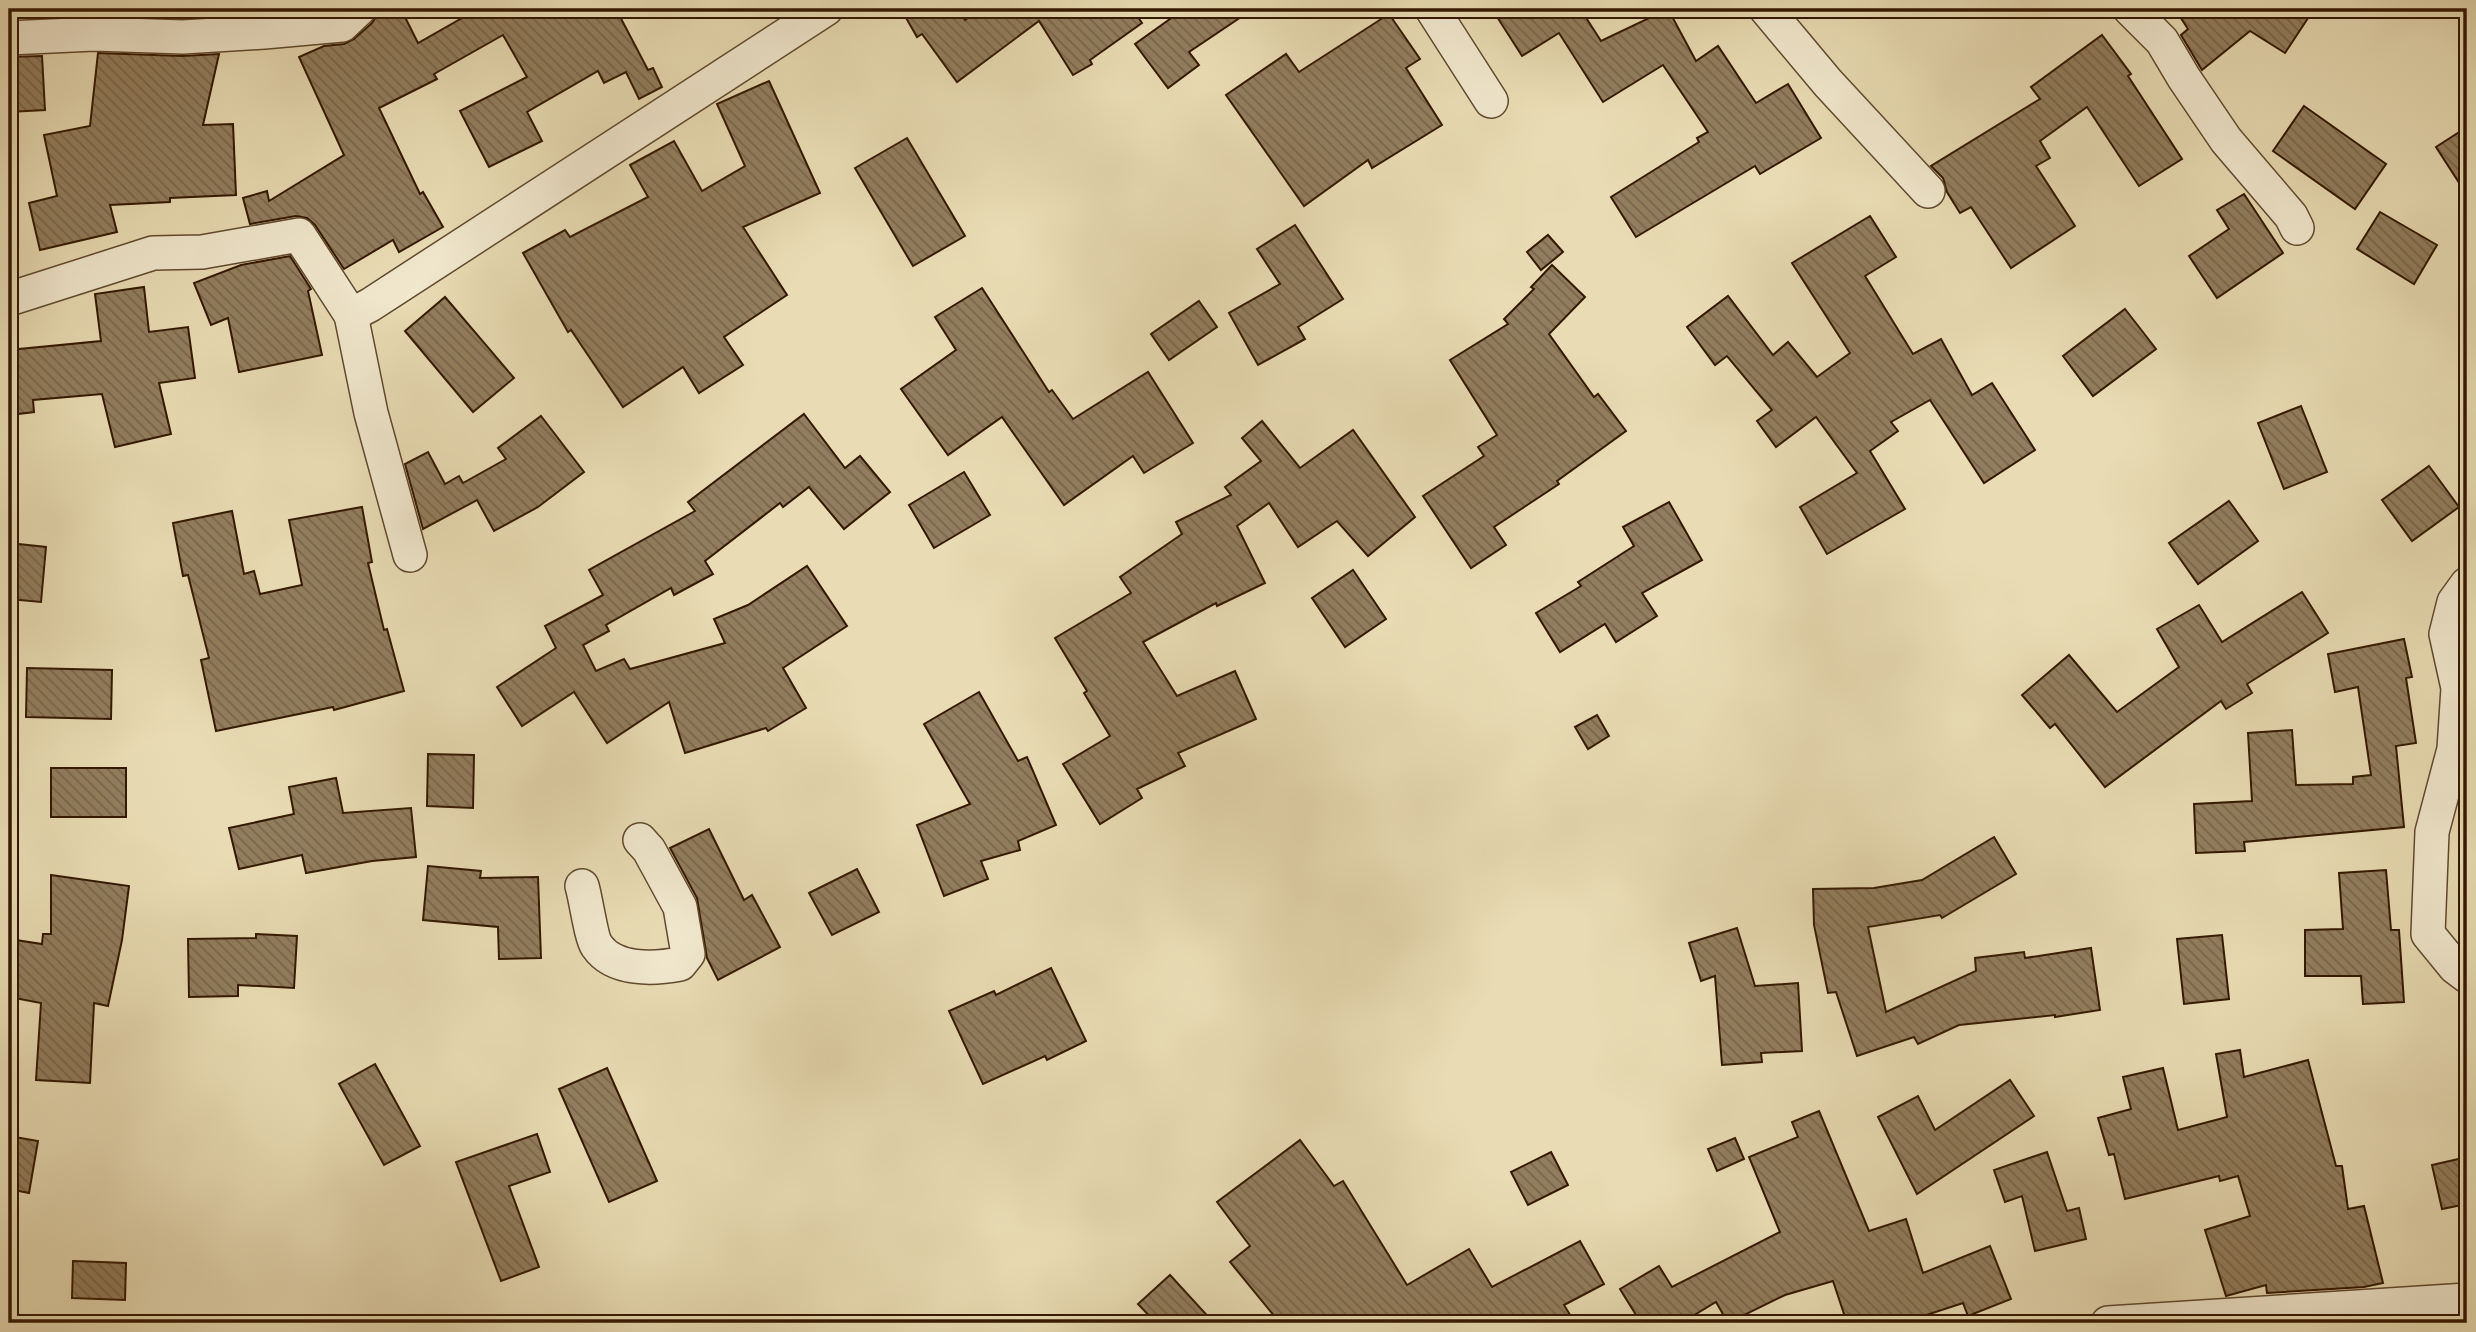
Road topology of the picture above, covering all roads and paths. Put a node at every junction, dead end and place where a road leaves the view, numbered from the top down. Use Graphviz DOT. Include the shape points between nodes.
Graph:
graph roads {
  1 [pos="359,9"];
  2 [pos="827,9"];
  3 [pos="1432,9"];
  4 [pos="1766,9"];
  5 [pos="2130,9"];
  6 [pos="9,38"];
  7 [pos="1491,101"];
  8 [pos="1928,191"];
  9 [pos="2297,228"];
  10 [pos="9,299"];
  11 [pos="351,315"];
  12 [pos="410,555"];
  13 [pos="2467,583"];
  14 [pos="2454,798"];
  15 [pos="640,840"];
  16 [pos="582,886"];
  17 [pos="2467,976"];
  18 [pos="2467,1300"];
  19 [pos="2108,1323"];
  1 -- 6 [label="street" via="342,25 264,32"];
  2 -- 11 [label="street"];
  3 -- 7 [label="street"];
  4 -- 8 [label="street"];
  5 -- 9 [label="street" via="2162,41 2227,140"];
  10 -- 11 [label="street" via="153,253 202,252 299,235"];
  11 -- 12 [label="street" via="371,413"];
  13 -- 14 [label="street" via="2454,602 2446,634 2458,688"];
  14 -- 17 [label="street" via="2432,832 2428,934"];
  15 -- 16 [label="street" via="680,907 688,954 680,964 647,969 615,960 597,947"];
  18 -- 19 [label="street"];
}
